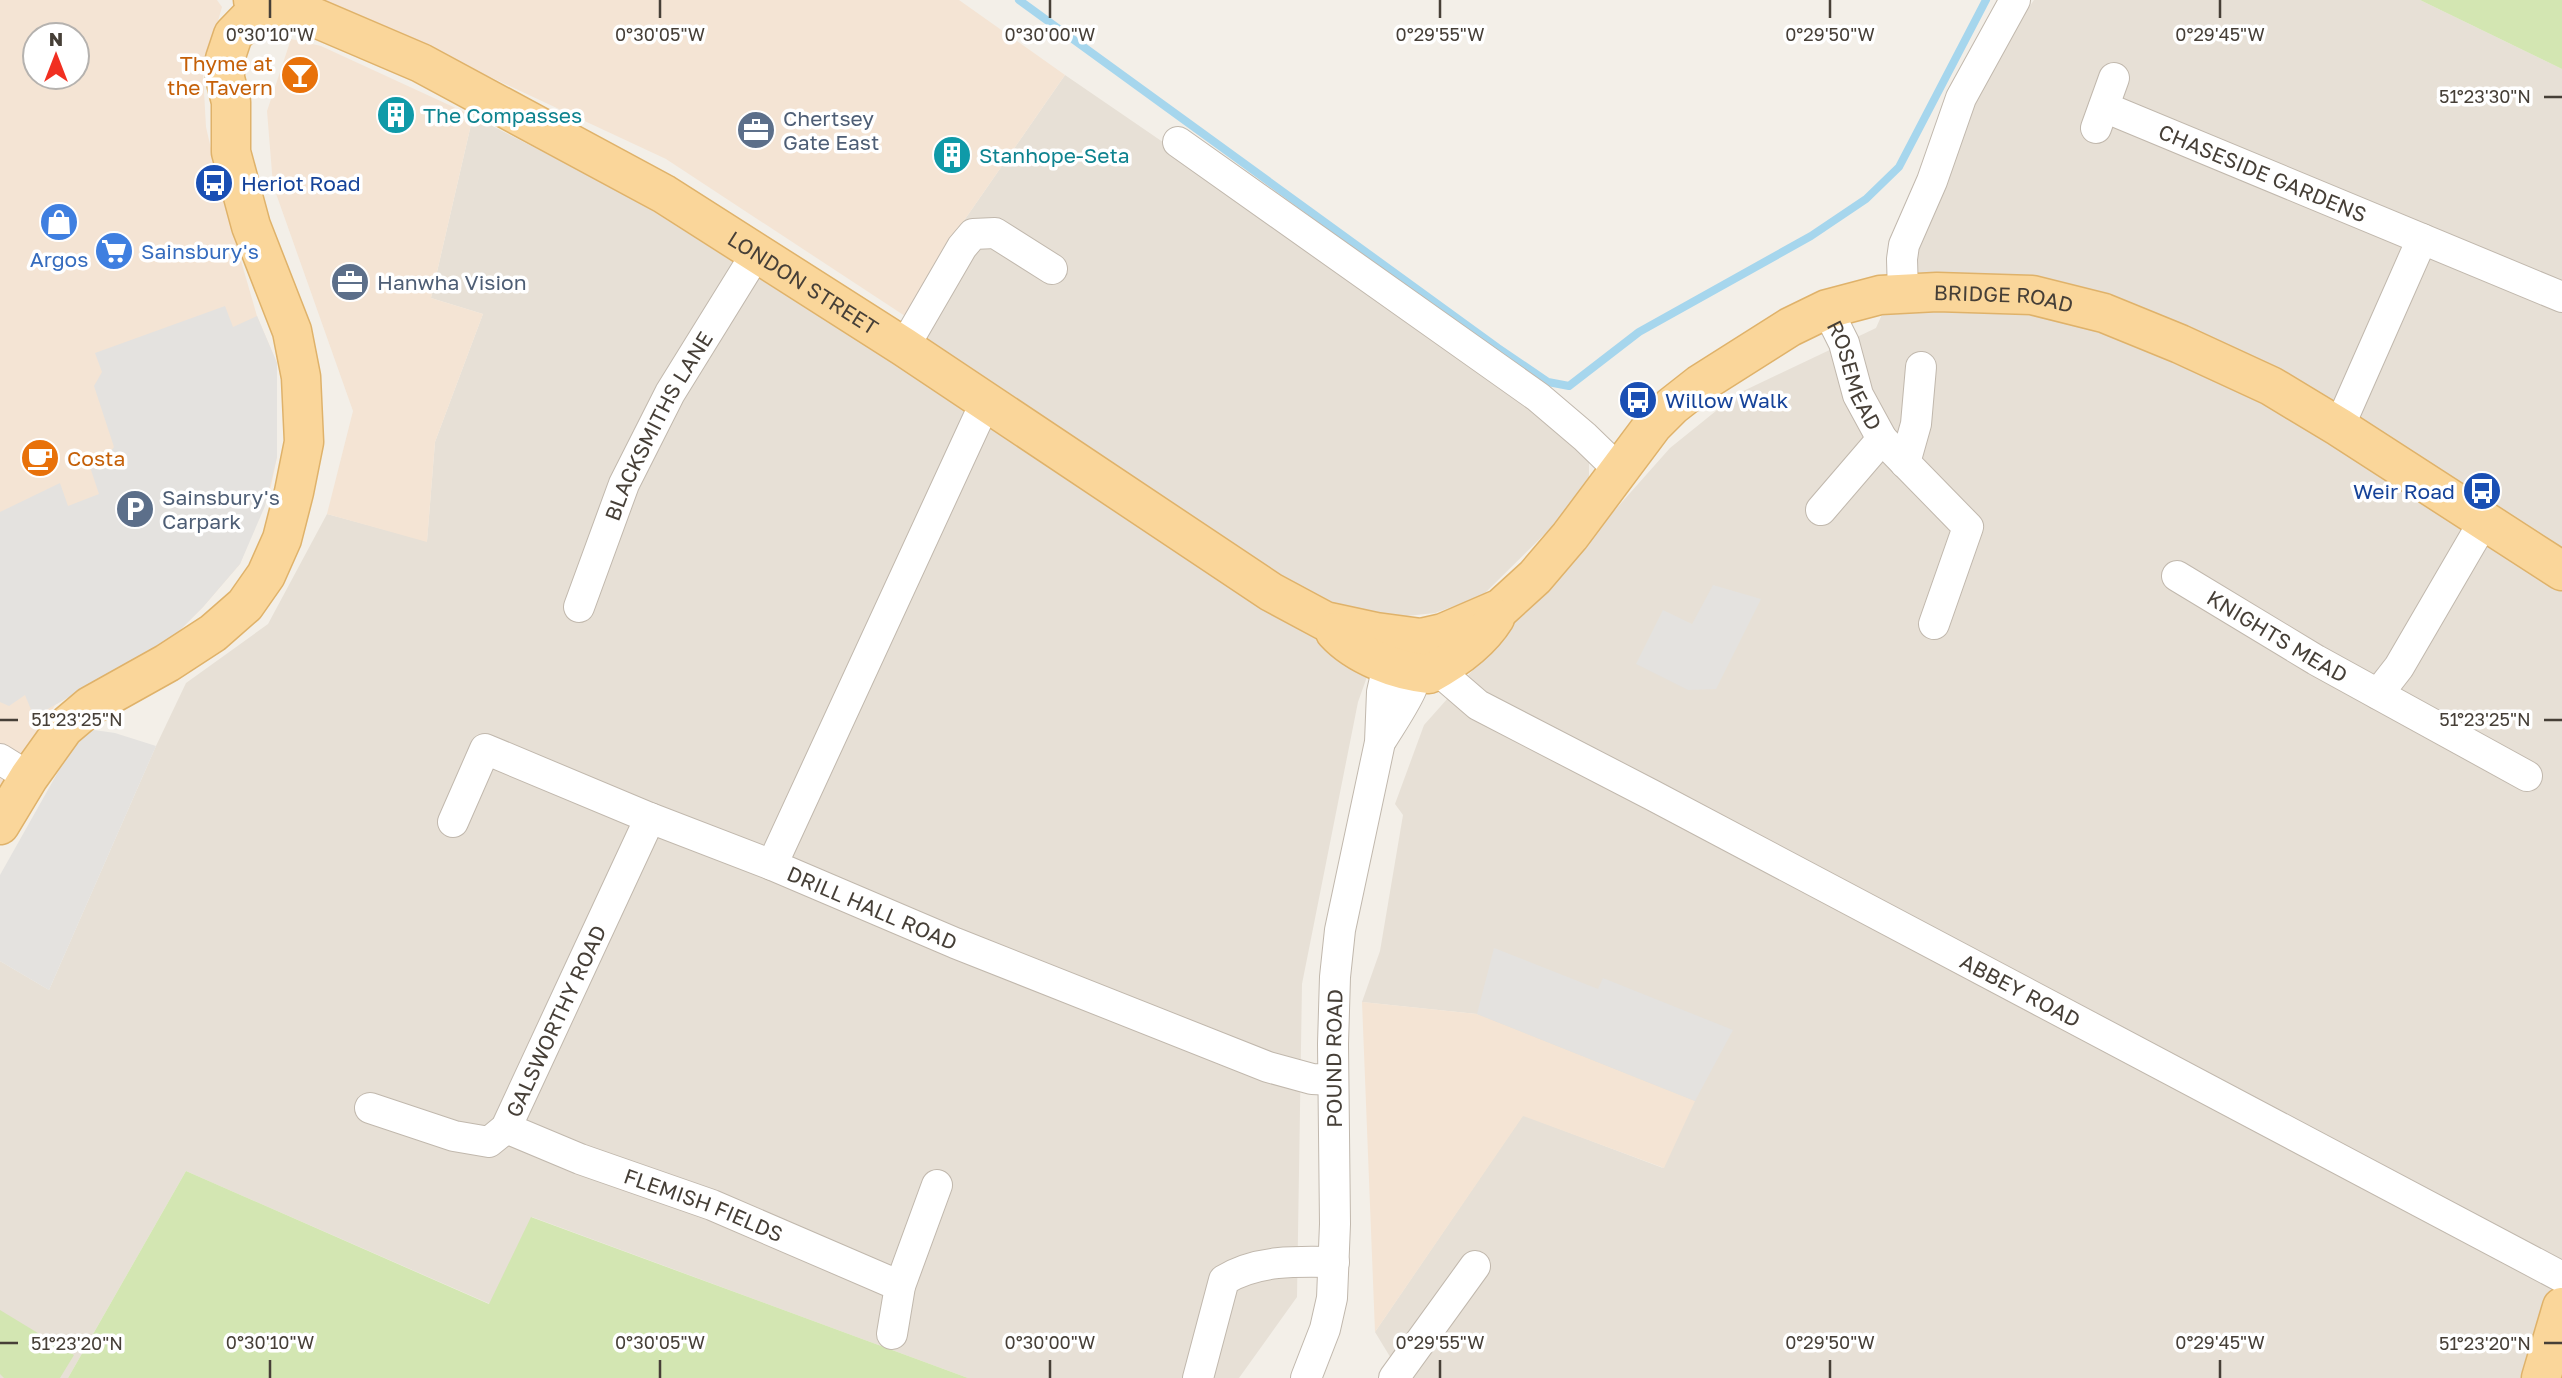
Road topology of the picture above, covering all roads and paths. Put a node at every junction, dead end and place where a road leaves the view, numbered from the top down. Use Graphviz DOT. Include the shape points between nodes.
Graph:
graph roads {
  1 [pos="2015,0"];
  2 [pos="256,3"];
  3 [pos="2114,78"];
  4 [pos="1178,142"];
  5 [pos="2422,239"];
  6 [pos="756,254"];
  7 [pos="1052,268"];
  8 [pos="1903,293"];
  9 [pos="2562,297"];
  10 [pos="1827,309"];
  11 [pos="904,347"];
  12 [pos="1921,367"];
  13 [pos="986,401"];
  14 [pos="2339,427"];
  15 [pos="1882,439"];
  16 [pos="1905,463"];
  17 [pos="1619,471"];
  18 [pos="1821,510"];
  19 [pos="2484,521"];
  20 [pos="2562,571"];
  21 [pos="2177,576"];
  22 [pos="579,607"];
  23 [pos="1934,624"];
  24 [pos="1412,656"];
  25 [pos="2378,694"];
  26 [pos="15,768"];
  27 [pos="2528,776"];
  28 [pos="650,818"];
  29 [pos="453,822"];
  30 [pos="0,825"];
  31 [pos="772,865"];
  32 [pos="1333,1080"];
  33 [pos="369,1108"];
  34 [pos="506,1128"];
  35 [pos="937,1185"];
  36 [pos="1334,1262"];
  37 [pos="1475,1266"];
  38 [pos="2562,1277"];
  39 [pos="900,1286"];
  40 [pos="2562,1307"];
  41 [pos="892,1334"];
  42 [pos="1310,1377"];
  43 [pos="1198,1378"];
  44 [pos="1394,1378"];
  45 [pos="2541,1378"];
  1 -- 8 [label="street" via="1961,97 1933,181 1903,245"];
  2 -- 6 [label="main road, LONDON STREET" via="297,10 421,62 664,194"];
  2 -- 26 [label="main road" via="255,46 245,83 231,103 231,152 251,226 292,331 301,377 303,442 282,539 267,575 213,634 90,706"];
  3 -- 5 [label="street, CHASESIDE GARDENS" via="2100,118"];
  4 -- 17 [label="street" via="1538,397"];
  5 -- 9 [label="street, CHASESIDE GARDENS"];
  5 -- 14 [label="street"];
  6 -- 11 [label="main road, LONDON STREET"];
  6 -- 22 [label="street, BLACKSMITHS LANE" via="670,393 624,484"];
  7 -- 11 [label="street" via="995,233 973,234"];
  8 -- 10 [label="main road, BRIDGE ROAD"];
  8 -- 14 [label="main road, BRIDGE ROAD" via="2032,295 2104,313 2270,386"];
  10 -- 15 [label="street, ROSEMEAD" via="1844,343 1858,395"];
  10 -- 17 [label="main road, BRIDGE ROAD" via="1700,384 1653,425"];
  11 -- 13 [label="main road, LONDON STREET"];
  12 -- 16 [label="street, ROSEMEAD" via="1916,424"];
  13 -- 24 [label="main road, LONDON STREET" via="1271,592 1325,621"];
  13 -- 31 [label="street, DRILL HALL ROAD"];
  14 -- 19 [label="main road, BRIDGE ROAD"];
  15 -- 16 [label="street, ROSEMEAD"];
  15 -- 18 [label="street, ROSEMEAD"];
  16 -- 23 [label="street, ROSEMEAD" via="1968,527"];
  17 -- 24 [label="main road, BRIDGE ROAD" via="1535,577 1478,638 1453,660"];
  19 -- 20 [label="main road, BRIDGE ROAD"];
  19 -- 25 [label="street" via="2399,667"];
  21 -- 25 [label="street, KNIGHTS MEAD"];
  24 -- 32 [label="street, POUND ROAD" via="1404,703 1380,742 1340,930"];
  24 -- 38 [label="street, ABBEY ROAD" via="1478,705"];
  25 -- 27 [label="street, KNIGHTS MEAD"];
  26 -- 30 [label="main road"];
  28 -- 29 [label="street" via="485,749"];
  28 -- 31 [label="street"];
  28 -- 34 [label="street, GALSWORTHY ROAD"];
  31 -- 32 [label="street, DRILL HALL ROAD" via="1268,1067"];
  32 -- 36 [label="street, POUND ROAD"];
  33 -- 34 [label="street, GALSWORTHY ROAD" via="454,1136 489,1142"];
  34 -- 39 [label="street, FLEMISH FIELDS" via="712,1205"];
  35 -- 39 [label="street"];
  36 -- 42 [label="street, POUND ROAD" via="1328,1320"];
  36 -- 43 [label="street" via="1256,1267 1224,1280"];
  37 -- 44 [label="street"];
  39 -- 41 [label="street"];
  40 -- 45 [label="main road"];
}
